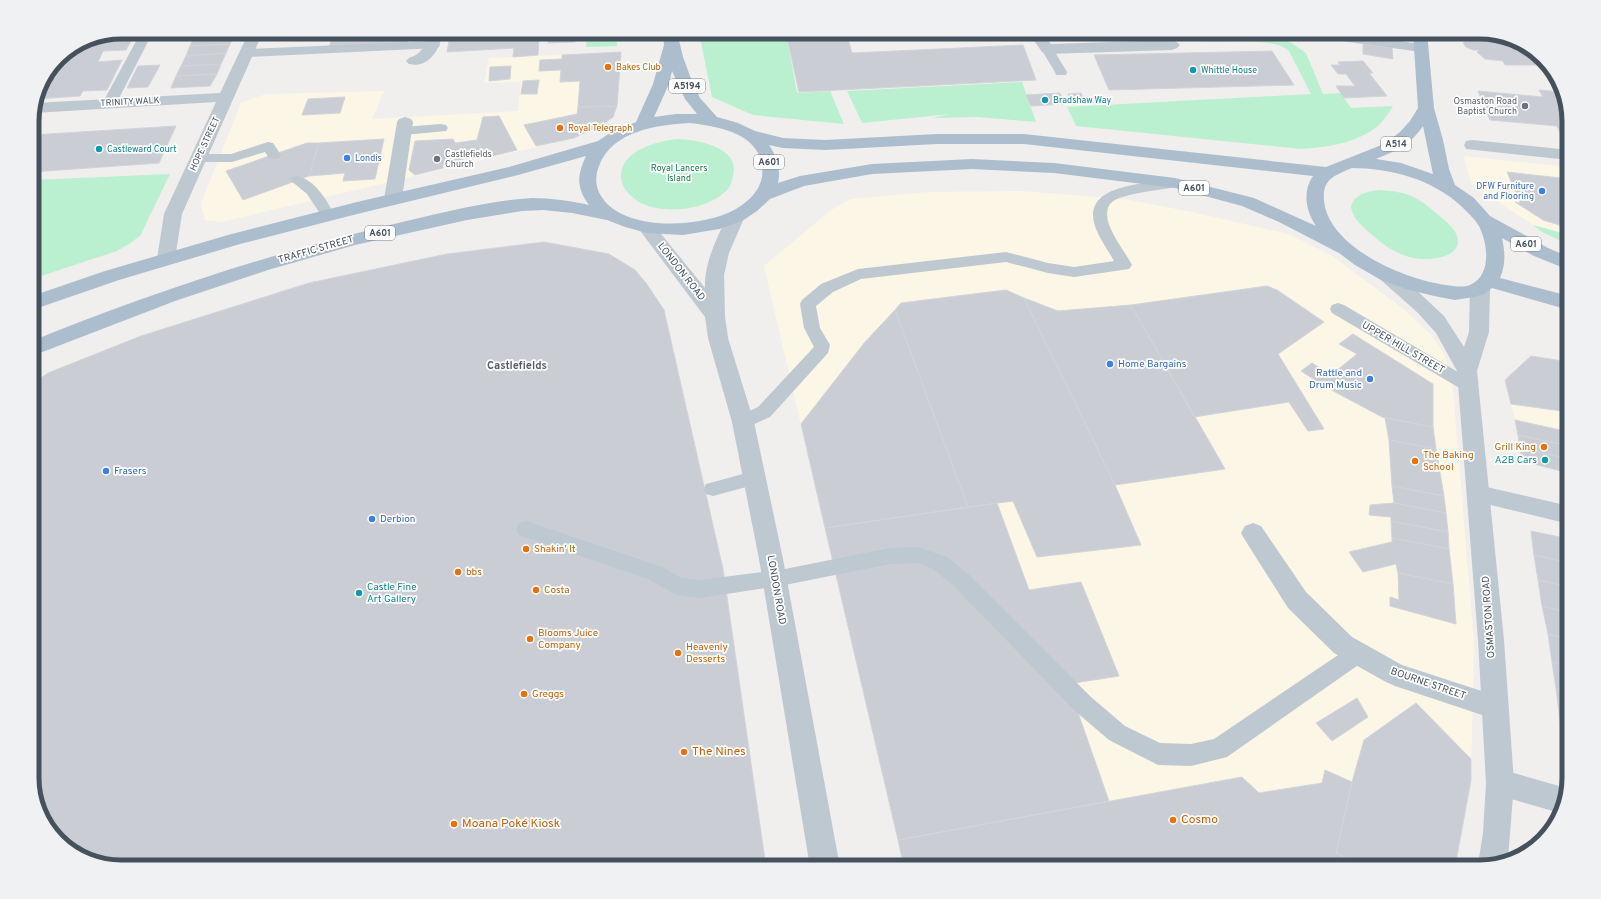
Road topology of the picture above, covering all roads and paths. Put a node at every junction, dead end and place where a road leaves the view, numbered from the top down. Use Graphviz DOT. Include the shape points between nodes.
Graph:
graph roads {
  1 [pos="143,39"];
  2 [pos="253,39"];
  3 [pos="422,39"];
  4 [pos="434,39"];
  5 [pos="670,39"];
  6 [pos="1040,39"];
  7 [pos="1354,39"];
  8 [pos="1420,39"];
  9 [pos="1172,45"];
  10 [pos="1421,48"];
  11 [pos="1047,49"];
  12 [pos="247,53"];
  13 [pos="414,61"];
  14 [pos="1061,72"];
  15 [pos="226,97"];
  16 [pos="109,104"];
  17 [pos="40,108"];
  18 [pos="1426,108"];
  19 [pos="711,120"];
  20 [pos="643,124"];
  21 [pos="404,126"];
  22 [pos="441,128"];
  23 [pos="750,135"];
  24 [pos="603,145"];
  25 [pos="1472,145"];
  26 [pos="1562,154"];
  27 [pos="274,155"];
  28 [pos="199,158"];
  29 [pos="1352,163"];
  30 [pos="1328,173"];
  31 [pos="297,180"];
  32 [pos="1175,183"];
  33 [pos="1447,188"];
  34 [pos="764,195"];
  35 [pos="393,199"];
  36 [pos="328,215"];
  37 [pos="611,215"];
  38 [pos="736,216"];
  39 [pos="1484,220"];
  40 [pos="647,228"];
  41 [pos="1348,250"];
  42 [pos="166,259"];
  43 [pos="1562,261"];
  44 [pos="1389,276"];
  45 [pos="1485,285"];
  46 [pos="39,300"];
  47 [pos="1562,302"];
  48 [pos="1338,309"];
  49 [pos="714,316"];
  50 [pos="39,346"];
  51 [pos="1468,379"];
  52 [pos="743,422"];
  53 [pos="754,478"];
  54 [pos="713,489"];
  55 [pos="1478,494"];
  56 [pos="1562,513"];
  57 [pos="526,529"];
  58 [pos="1253,533"];
  59 [pos="1357,654"];
  60 [pos="1494,707"];
  61 [pos="1500,783"];
  62 [pos="1559,799"];
  63 [pos="1494,858"];
  64 [pos="824,860"];
  1 -- 16 [label="lane"];
  2 -- 12 [label="street, HOPE STREET"];
  3 -- 12 [label="lane"];
  4 -- 13 [label="street" via="424,58"];
  5 -- 19 [label="main road, A5194" via="693,98"];
  5 -- 20 [label="main road" via="661,84"];
  6 -- 11 [label="street"];
  7 -- 10 [label="lane"];
  8 -- 10 [label="main road"];
  9 -- 11 [label="street"];
  10 -- 18 [label="main road"];
  11 -- 14 [label="lane"];
  12 -- 15 [label="street, HOPE STREET"];
  15 -- 16 [label="street, TRINITY WALK"];
  15 -- 28 [label="street, HOPE STREET"];
  16 -- 17 [label="street, TRINITY WALK"];
  18 -- 29 [label="main road, A514" via="1415,128 1404,139"];
  18 -- 33 [label="main road"];
  19 -- 20 [label="main road, A601" via="678,118"];
  19 -- 23 [label="main road, A601"];
  20 -- 24 [label="main road, A601"];
  21 -- 22 [label="lane"];
  21 -- 35 [label="street"];
  23 -- 30 [label="main road, A601" via="783,143 825,145 937,139 1024,139"];
  23 -- 34 [label="main road, A601" via="766,152 772,171"];
  24 -- 35 [label="main road, A601" via="564,158"];
  24 -- 37 [label="main road, A601" via="590,162 587,181 594,199"];
  25 -- 26 [label="street"];
  27 -- 28 [label="lane" via="268,146 232,158"];
  28 -- 42 [label="street, HOPE STREET" via="173,214"];
  29 -- 30 [label="main road"];
  29 -- 33 [label="main road, A601" via="1401,168"];
  30 -- 41 [label="main road" via="1318,181 1317,210 1327,230"];
  31 -- 36 [label="lane" via="312,191"];
  32 -- 34 [label="main road, A601" via="1054,168 972,164 847,172 800,182"];
  32 -- 41 [label="main road, A601" via="1248,202"];
  32 -- 52 [label="lane" via="1109,197 1100,209 1103,228 1124,265 1074,272 1006,257 858,274 827,288 808,304 812,328 822,349 764,412"];
  33 -- 39 [label="main road, A601" via="1463,198"];
  34 -- 38 [label="main road, A601"];
  35 -- 36 [label="main road, A601"];
  36 -- 42 [label="main road, A601"];
  37 -- 40 [label="main road, A601"];
  37 -- 50 [label="main road, TRAFFIC STREET / A601" via="534,204 516,205 419,224 319,248 264,265 156,301"];
  38 -- 40 [label="main road, A601" via="695,229"];
  38 -- 49 [label="street, LONDON ROAD" via="720,253 714,275"];
  39 -- 43 [label="main road, A601"];
  39 -- 45 [label="main road, A601" via="1492,236 1496,254 1496,262"];
  40 -- 49 [label="street, LONDON ROAD"];
  41 -- 44 [label="main road"];
  42 -- 46 [label="main road, A601"];
  44 -- 45 [label="main road" via="1400,281 1461,293"];
  44 -- 51 [label="street, OSMASTON ROAD" via="1442,327 1456,348"];
  45 -- 47 [label="main road"];
  45 -- 51 [label="street, OSMASTON ROAD" via="1480,332"];
  48 -- 51 [label="lane, UPPER HILL STREET"];
  49 -- 52 [label="street, LONDON ROAD"];
  51 -- 55 [label="street, OSMASTON ROAD"];
  52 -- 53 [label="street, LONDON ROAD"];
  53 -- 54 [label="lane"];
  53 -- 64 [label="street, LONDON ROAD" via="771,559"];
  55 -- 56 [label="street"];
  55 -- 60 [label="street, OSMASTON ROAD" via="1491,640"];
  57 -- 59 [label="lane" via="655,573 677,586 700,589 784,577 890,556 918,555 940,563 961,580 1083,704 1117,733 1158,754 1191,755 1219,749"];
  58 -- 59 [label="street, BOURNE STREET" via="1297,600 1343,645"];
  59 -- 60 [label="street, BOURNE STREET" via="1395,674"];
  60 -- 61 [label="street, OSMASTON ROAD"];
  61 -- 62 [label="street"];
  61 -- 63 [label="street, OSMASTON ROAD"];
}
